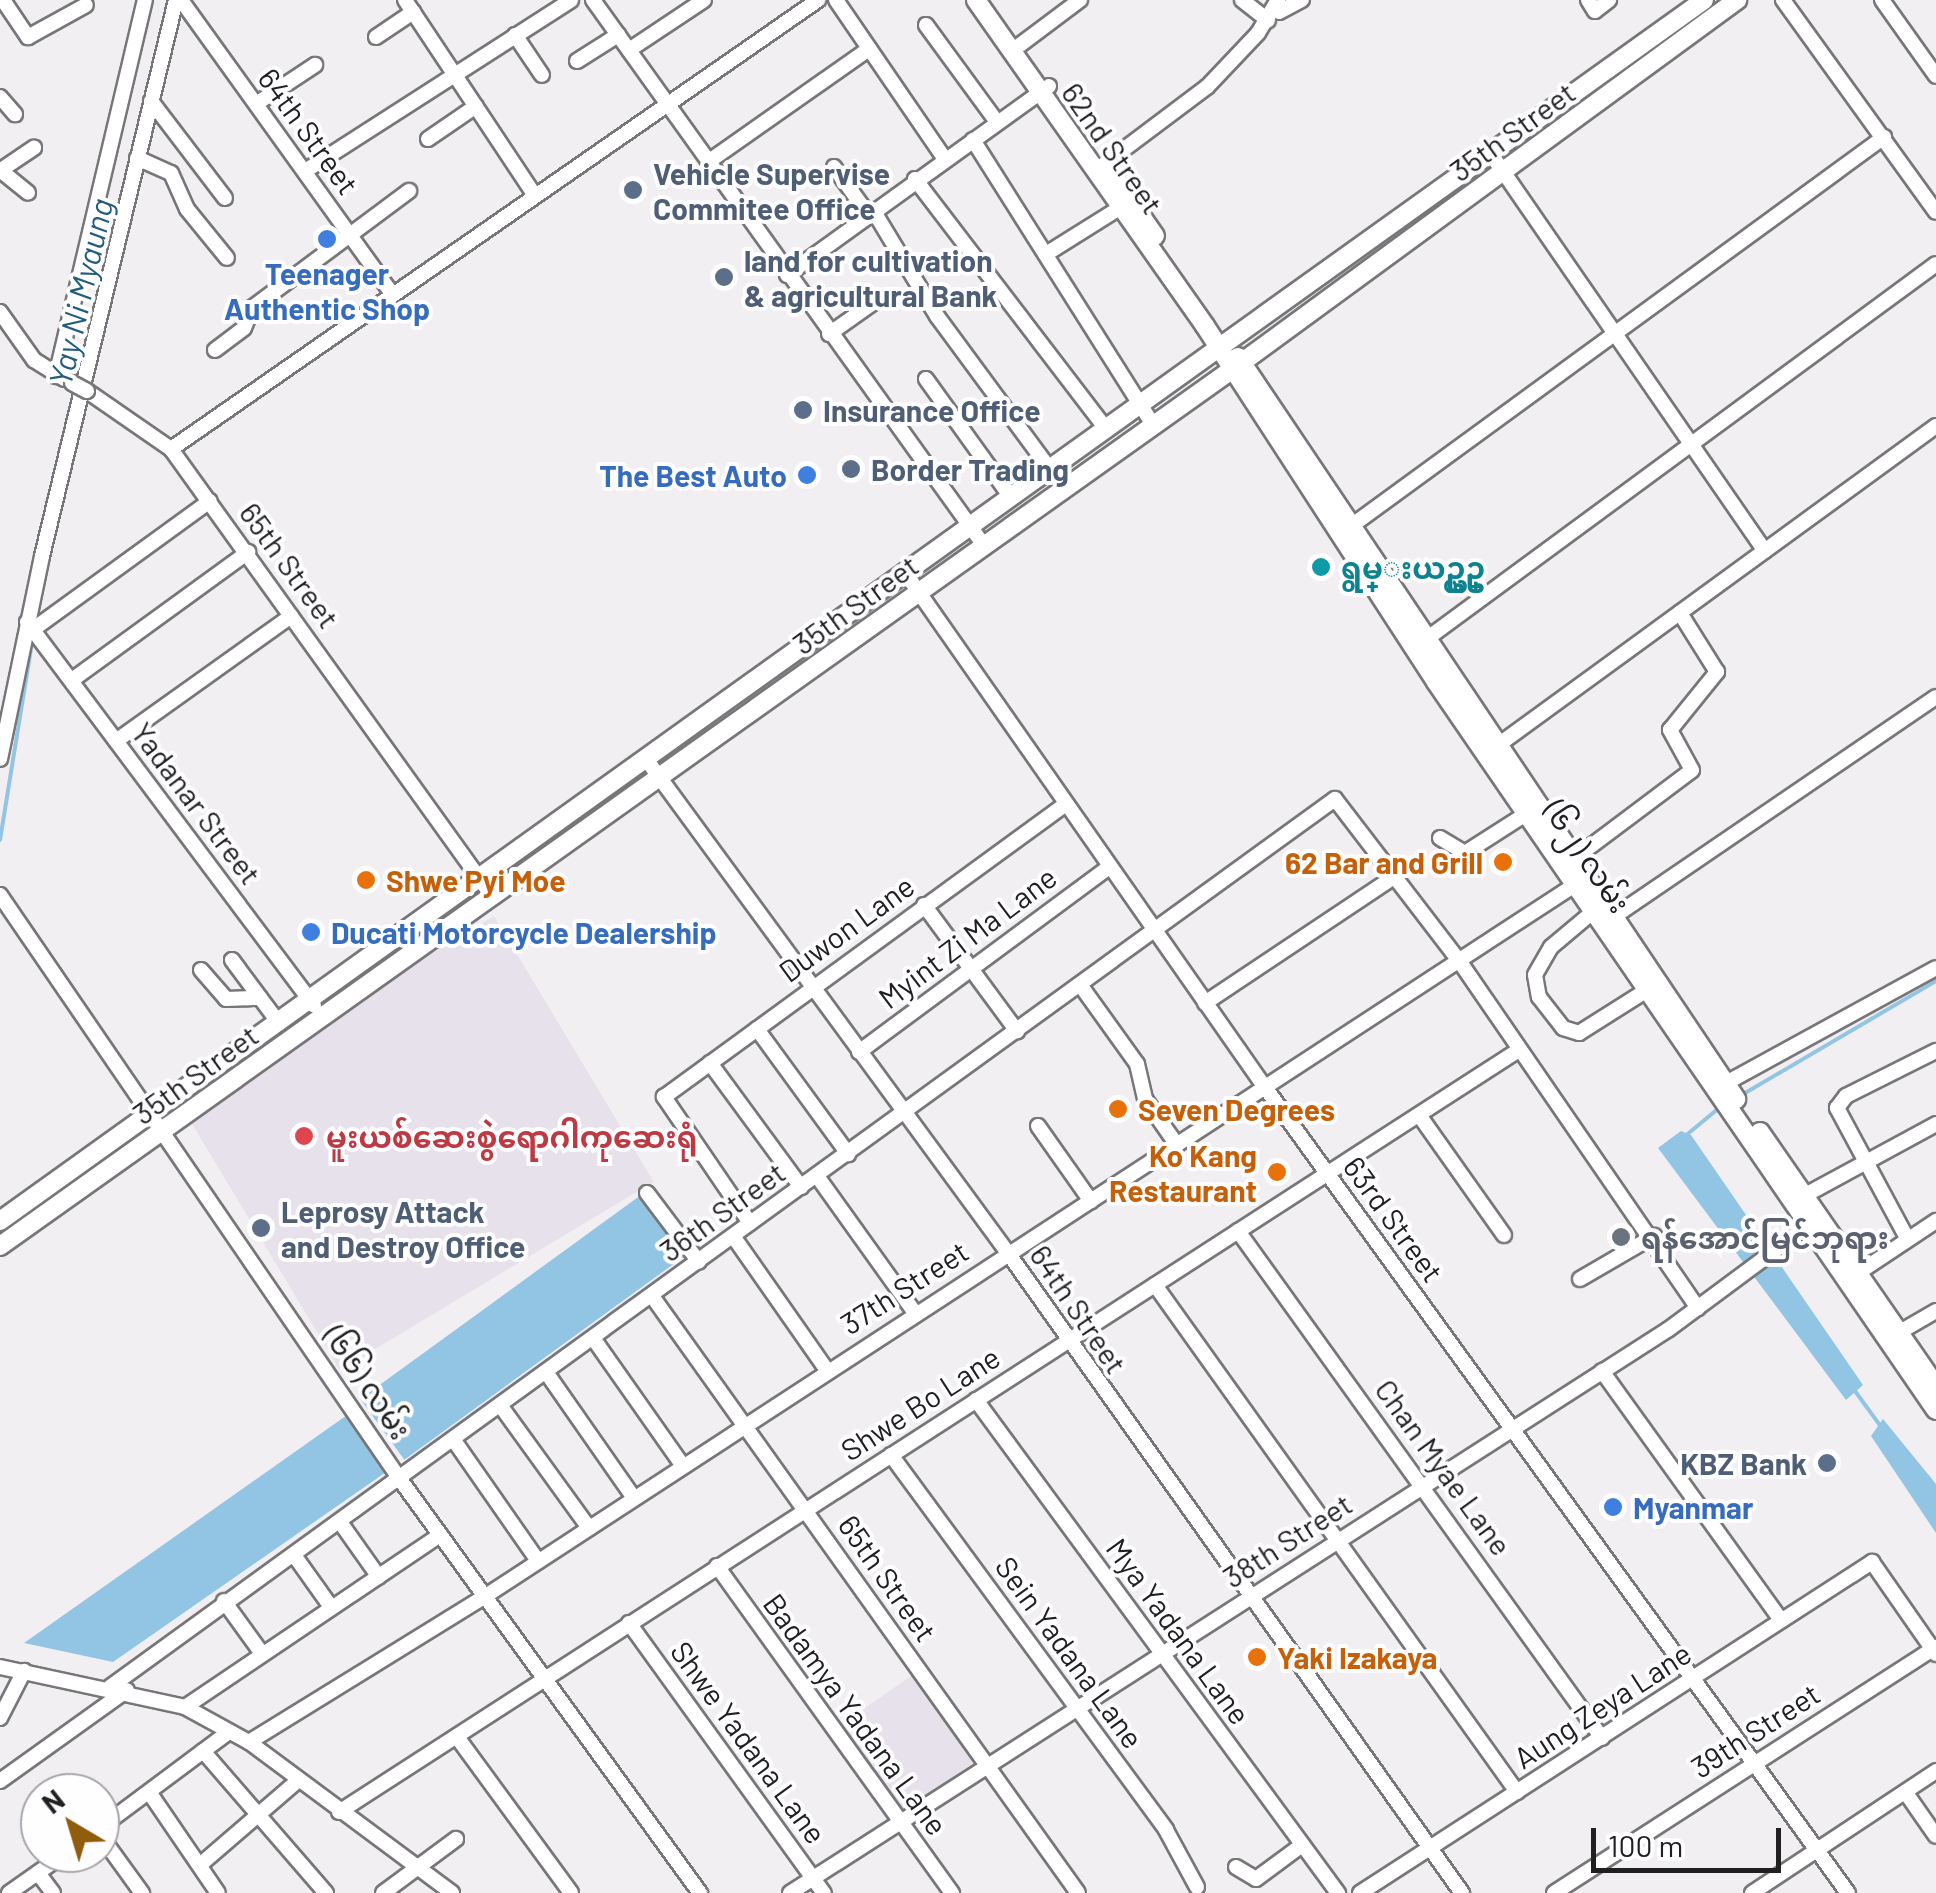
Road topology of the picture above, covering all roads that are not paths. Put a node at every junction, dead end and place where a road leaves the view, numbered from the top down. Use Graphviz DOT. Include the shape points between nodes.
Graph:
graph roads {
  1 [pos="2,0"];
  2 [pos="145,0"];
  3 [pos="179,0"];
  4 [pos="571,0"];
  5 [pos="593,0"];
  6 [pos="704,0"];
  7 [pos="818,0"];
  8 [pos="836,0"];
  9 [pos="976,0"];
  10 [pos="988,0"];
  11 [pos="1080,0"];
  12 [pos="1242,0"];
  13 [pos="1302,0"];
  14 [pos="1588,0"];
  15 [pos="1609,0"];
  16 [pos="1704,0"];
  17 [pos="1737,0"];
  18 [pos="1783,0"];
  19 [pos="1882,0"];
  20 [pos="86,4"];
  21 [pos="409,6"];
  22 [pos="1275,11"];
  23 [pos="926,25"];
  24 [pos="515,35"];
  25 [pos="618,35"];
  26 [pos="376,37"];
  27 [pos="1020,45"];
  28 [pos="869,49"];
  29 [pos="629,50"];
  30 [pos="577,61"];
  31 [pos="316,66"];
  32 [pos="454,75"];
  33 [pos="542,75"];
  34 [pos="1936,76"];
  35 [pos="1045,89"];
  36 [pos="0,98"];
  37 [pos="151,101"];
  38 [pos="256,104"];
  39 [pos="476,106"];
  40 [pos="668,106"];
  41 [pos="15,114"];
  42 [pos="997,122"];
  43 [pos="1884,138"];
  44 [pos="428,139"];
  45 [pos="973,140"];
  46 [pos="34,148"];
  47 [pos="1491,154"];
  48 [pos="137,158"];
  49 [pos="945,159"];
  50 [pos="708,162"];
  51 [pos="834,167"];
  52 [pos="1100,168"];
  53 [pos="0,170"];
  54 [pos="305,171"];
  55 [pos="1503,172"];
  56 [pos="916,179"];
  57 [pos="408,191"];
  58 [pos="28,193"];
  59 [pos="534,194"];
  60 [pos="225,198"];
  61 [pos="1125,204"];
  62 [pos="871,212"];
  63 [pos="1936,212"];
  64 [pos="350,234"];
  65 [pos="1046,254"];
  66 [pos="226,258"];
  67 [pos="1936,264"];
  68 [pos="787,275"];
  69 [pos="392,294"];
  70 [pos="873,303"];
  71 [pos="0,312"];
  72 [pos="1210,324"];
  73 [pos="829,334"];
  74 [pos="1612,335"];
  75 [pos="1223,344"];
  76 [pos="215,350"];
  77 [pos="1236,367"];
  78 [pos="56,376"];
  79 [pos="926,378"];
  80 [pos="1139,405"];
  81 [pos="1104,426"];
  82 [pos="1153,426"];
  83 [pos="1936,426"];
  84 [pos="1689,446"];
  85 [pos="171,449"];
  86 [pos="1049,468"];
  87 [pos="1010,496"];
  88 [pos="210,501"];
  89 [pos="970,526"];
  90 [pos="1344,531"];
  91 [pos="985,547"];
  92 [pos="1766,551"];
  93 [pos="248,552"];
  94 [pos="904,572"];
  95 [pos="918,592"];
  96 [pos="1680,613"];
  97 [pos="291,616"];
  98 [pos="31,625"];
  99 [pos="1420,644"];
  100 [pos="72,680"];
  101 [pos="1936,697"];
  102 [pos="116,740"];
  103 [pos="1492,749"];
  104 [pos="0,759"];
  105 [pos="646,760"];
  106 [pos="659,777"];
  107 [pos="1064,806"];
  108 [pos="1526,814"];
  109 [pos="1440,838"];
  110 [pos="1569,863"];
  111 [pos="1108,867"];
  112 [pos="1396,875"];
  113 [pos="481,880"];
  114 [pos="1581,881"];
  115 [pos="0,895"];
  116 [pos="492,896"];
  117 [pos="924,906"];
  118 [pos="1604,913"];
  119 [pos="1154,932"];
  120 [pos="232,960"];
  121 [pos="1460,962"];
  122 [pos="970,968"];
  123 [pos="1936,968"];
  124 [pos="201,970"];
  125 [pos="812,985"];
  126 [pos="1081,986"];
  127 [pos="1647,990"];
  128 [pos="260,998"];
  129 [pos="311,1000"];
  130 [pos="1205,1004"];
  131 [pos="323,1016"];
  132 [pos="279,1023"];
  133 [pos="757,1029"];
  134 [pos="1017,1030"];
  135 [pos="1517,1051"];
  136 [pos="859,1052"];
  137 [pos="1936,1052"];
  138 [pos="710,1063"];
  139 [pos="1264,1086"];
  140 [pos="1729,1096"];
  141 [pos="154,1111"];
  142 [pos="903,1114"];
  143 [pos="1418,1114"];
  144 [pos="1936,1124"];
  145 [pos="1038,1126"];
  146 [pos="166,1129"];
  147 [pos="1177,1145"];
  148 [pos="848,1154"];
  149 [pos="1862,1163"];
  150 [pos="1328,1174"];
  151 [pos="816,1176"];
  152 [pos="801,1187"];
  153 [pos="646,1193"];
  154 [pos="1799,1199"];
  155 [pos="1090,1200"];
  156 [pos="1936,1221"];
  157 [pos="750,1224"];
  158 [pos="1809,1225"];
  159 [pos="1238,1231"];
  160 [pos="2,1233"];
  161 [pos="1504,1235"];
  162 [pos="733,1236"];
  163 [pos="1654,1236"];
  164 [pos="1907,1238"];
  165 [pos="1008,1253"];
  166 [pos="699,1262"];
  167 [pos="1858,1273"];
  168 [pos="1580,1279"];
  169 [pos="1155,1285"];
  170 [pos="652,1296"];
  171 [pos="1698,1308"];
  172 [pos="1936,1311"];
  173 [pos="915,1313"];
  174 [pos="1898,1333"];
  175 [pos="592,1338"];
  176 [pos="1066,1342"];
  177 [pos="826,1369"];
  178 [pos="1602,1371"];
  179 [pos="546,1372"];
  180 [pos="1936,1386"];
  181 [pos="976,1400"];
  182 [pos="500,1405"];
  183 [pos="1936,1410"];
  184 [pos="743,1426"];
  185 [pos="1510,1427"];
  186 [pos="453,1439"];
  187 [pos="891,1455"];
  188 [pos="683,1466"];
  189 [pos="399,1478"];
  190 [pos="1424,1482"];
  191 [pos="634,1498"];
  192 [pos="806,1508"];
  193 [pos="340,1522"];
  194 [pos="589,1528"];
  195 [pos="440,1535"];
  196 [pos="1338,1540"];
  197 [pos="294,1555"];
  198 [pos="538,1561"];
  199 [pos="717,1566"];
  200 [pos="378,1577"];
  201 [pos="484,1597"];
  202 [pos="1250,1597"];
  203 [pos="224,1601"];
  204 [pos="331,1607"];
  205 [pos="1781,1620"];
  206 [pos="629,1623"];
  207 [pos="1935,1650"];
  208 [pos="260,1651"];
  209 [pos="1162,1655"];
  210 [pos="0,1668"];
  211 [pos="24,1671"];
  212 [pos="542,1679"];
  213 [pos="1693,1681"];
  214 [pos="110,1687"];
  215 [pos="127,1690"];
  216 [pos="1077,1706"];
  217 [pos="184,1707"];
  218 [pos="0,1718"];
  219 [pos="226,1734"];
  220 [pos="457,1737"];
  221 [pos="1602,1738"];
  222 [pos="250,1742"];
  223 [pos="203,1751"];
  224 [pos="1754,1762"];
  225 [pos="987,1765"];
  226 [pos="1936,1772"];
  227 [pos="0,1781"];
  228 [pos="296,1782"];
  229 [pos="150,1792"];
  230 [pos="1518,1792"];
  231 [pos="1906,1793"];
  232 [pos="339,1812"];
  233 [pos="120,1814"];
  234 [pos="260,1816"];
  235 [pos="896,1822"];
  236 [pos="1936,1836"];
  237 [pos="456,1839"];
  238 [pos="1302,1845"];
  239 [pos="1428,1848"];
  240 [pos="1818,1852"];
  241 [pos="120,1863"];
  242 [pos="200,1866"];
  243 [pos="1236,1867"];
  244 [pos="415,1869"];
  245 [pos="38,1873"];
  246 [pos="813,1878"];
  247 [pos="1197,1886"];
  248 [pos="391,1891"];
  249 [pos="948,1892"];
  250 [pos="9,1893"];
  251 [pos="52,1893"];
  252 [pos="142,1893"];
  253 [pos="218,1893"];
  254 [pos="326,1893"];
  255 [pos="452,1893"];
  256 [pos="572,1893"];
  257 [pos="700,1893"];
  258 [pos="790,1893"];
  259 [pos="824,1893"];
  260 [pos="1078,1893"];
  261 [pos="1338,1893"];
  262 [pos="1360,1893"];
  263 [pos="1462,1893"];
  264 [pos="1554,1893"];
  265 [pos="1752,1893"];
  266 [pos="1848,1893"];
  1 -- 20 [label="street" via="28,37"];
  2 -- 78 [label="street"];
  3 -- 37 [label="street"];
  3 -- 38 [label="street, 64th Street"];
  4 -- 24 [label="street"];
  5 -- 25 [label="street"];
  6 -- 29 [label="street"];
  7 -- 40 [label="street"];
  8 -- 28 [label="street"];
  9 -- 35 [label="main road, 62nd Street"];
  10 -- 27 [label="main road, 62nd Street"];
  11 -- 27 [label="street"];
  12 -- 22 [label="street"];
  13 -- 22 [label="street"];
  14 -- 15 [label="street" via="1595,11"];
  16 -- 47 [label="main road, 35th Street"];
  17 -- 55 [label="main road, 35th Street"];
  18 -- 43 [label="street"];
  19 -- 34 [label="street"];
  21 -- 26 [label="street"];
  21 -- 32 [label="street"];
  22 -- 52 [label="street" via="1207,87"];
  23 -- 42 [label="street"];
  24 -- 32 [label="street"];
  24 -- 33 [label="street"];
  25 -- 29 [label="street"];
  25 -- 30 [label="street"];
  27 -- 35 [label="main road, 62nd Street"];
  28 -- 49 [label="street"];
  28 -- 50 [label="street"];
  29 -- 40 [label="street"];
  31 -- 38 [label="street"];
  32 -- 39 [label="street"];
  32 -- 54 [label="street"];
  35 -- 42 [label="street"];
  35 -- 52 [label="main road, 62nd Street"];
  36 -- 41 [label="street"];
  37 -- 48 [label="street"];
  37 -- 60 [label="street"];
  38 -- 54 [label="street, 64th Street"];
  39 -- 44 [label="street"];
  39 -- 59 [label="street"];
  40 -- 50 [label="street"];
  40 -- 59 [label="street"];
  42 -- 45 [label="street"];
  43 -- 63 [label="street"];
  43 -- 74 [label="street"];
  45 -- 49 [label="street"];
  45 -- 65 [label="street"];
  46 -- 53 [label="street"];
  47 -- 55 [label="street"];
  47 -- 75 [label="main road, 35th Street"];
  48 -- 66 [label="street" via="170,173 186,209"];
  48 -- 98 [label="street"];
  49 -- 56 [label="street"];
  50 -- 68 [label="street"];
  51 -- 62 [label="street"];
  52 -- 61 [label="main road, 62nd Street"];
  53 -- 58 [label="street"];
  54 -- 64 [label="street, 64th Street"];
  55 -- 74 [label="street"];
  55 -- 77 [label="main road, 35th Street"];
  56 -- 62 [label="street"];
  56 -- 81 [label="street"];
  57 -- 64 [label="street"];
  59 -- 69 [label="street"];
  61 -- 65 [label="street"];
  61 -- 72 [label="main road, 62nd Street"];
  62 -- 68 [label="street"];
  62 -- 86 [label="street" via="937,316"];
  64 -- 69 [label="street, 64th Street"];
  64 -- 76 [label="street" via="248,312 244,328"];
  65 -- 80 [label="street"];
  67 -- 84 [label="street"];
  68 -- 73 [label="street"];
  69 -- 85 [label="street"];
  70 -- 73 [label="street"];
  71 -- 78 [label="street, 65th Street" via="34,360"];
  72 -- 75 [label="main road, (၆၂) လမ်း"];
  73 -- 89 [label="street"];
  74 -- 84 [label="street"];
  74 -- 90 [label="street"];
  75 -- 77 [label="main road, (၆၂) လမ်း"];
  75 -- 80 [label="main road, 35th Street"];
  77 -- 82 [label="main road, 35th Street"];
  77 -- 90 [label="main road, (၆၂) လမ်း"];
  78 -- 85 [label="street, 65th Street, bridge"];
  79 -- 87 [label="street"];
  80 -- 81 [label="main road, 35th Street"];
  80 -- 82 [label="street"];
  81 -- 86 [label="main road, 35th Street"];
  82 -- 91 [label="main road, 35th Street"];
  83 -- 92 [label="street"];
  84 -- 92 [label="street"];
  84 -- 99 [label="street"];
  85 -- 88 [label="street, 65th Street"];
  86 -- 87 [label="main road, 35th Street"];
  87 -- 89 [label="main road, 35th Street"];
  88 -- 93 [label="street, 65th Street"];
  88 -- 98 [label="street"];
  89 -- 91 [label="street"];
  89 -- 94 [label="main road, 35th Street"];
  90 -- 99 [label="main road, (၆၂) လမ်း"];
  91 -- 95 [label="main road, 35th Street"];
  92 -- 96 [label="street"];
  93 -- 97 [label="street, 65th Street"];
  93 -- 100 [label="street"];
  94 -- 95 [label="street, 63rd Street"];
  94 -- 105 [label="main road, 35th Street"];
  95 -- 106 [label="main road, 35th Street"];
  95 -- 107 [label="street, 63rd Street"];
  96 -- 103 [label="street"];
  96 -- 110 [label="street" via="1717,672 1670,730 1698,765"];
  97 -- 102 [label="street"];
  97 -- 113 [label="street, 65th Street"];
  98 -- 100 [label="street, Yadanar Street"];
  98 -- 104 [label="street"];
  99 -- 103 [label="main road, (၆၂) လမ်း"];
  100 -- 102 [label="street, Yadanar Street"];
  101 -- 118 [label="street"];
  102 -- 129 [label="street, Yadanar Street"];
  103 -- 108 [label="main road, (၆၂) လမ်း"];
  103 -- 110 [label="main road, (၆၂) လမ်း"];
  105 -- 106 [label="street, 64th Street"];
  105 -- 113 [label="main road, 35th Street"];
  106 -- 116 [label="main road, 35th Street"];
  106 -- 125 [label="street, 64th Street"];
  107 -- 111 [label="street, 63rd Street"];
  107 -- 117 [label="street, Duwon Lane"];
  108 -- 109 [label="street" via="1465,852"];
  108 -- 110 [label="main road, (၆၂) လမ်း"];
  110 -- 114 [label="main road, (၆၂) လမ်း"];
  111 -- 119 [label="street, 63rd Street"];
  111 -- 122 [label="street, Myint Zi Ma Lane"];
  112 -- 119 [label="street, 36th Street" via="1338,799"];
  112 -- 121 [label="street"];
  112 -- 130 [label="street"];
  113 -- 116 [label="street, 65th Street"];
  113 -- 129 [label="main road, 35th Street"];
  114 -- 118 [label="main road, (၆၂) လမ်း"];
  114 -- 121 [label="street, 37th Street"];
  115 -- 141 [label="street, (၆၆) လမ်း"];
  116 -- 131 [label="main road, 35th Street"];
  117 -- 122 [label="street"];
  117 -- 125 [label="street, Duwon Lane"];
  118 -- 127 [label="main road, (၆၂) လမ်း"];
  118 -- 127 [label="street" via="1560,935 1540,964 1534,986 1544,1004 1563,1028 1579,1033"];
  118 -- 140 [label="main road, (၆၂) လမ်း"];
  119 -- 126 [label="street, 36th Street"];
  119 -- 130 [label="street, 63rd Street"];
  120 -- 128 [label="street"];
  121 -- 135 [label="street"];
  121 -- 139 [label="street, 37th Street"];
  122 -- 134 [label="street"];
  122 -- 136 [label="street, Myint Zi Ma Lane"];
  123 -- 140 [label="street"];
  124 -- 128 [label="street" via="226,1000"];
  125 -- 133 [label="street, Duwon Lane"];
  125 -- 136 [label="street, 64th Street"];
  126 -- 134 [label="street, 36th Street"];
  126 -- 147 [label="street" via="1136,1064 1142,1093"];
  127 -- 140 [label="main road, (၆၂) လမ်း"];
  128 -- 132 [label="street"];
  129 -- 131 [label="street, Yadanar Street"];
  129 -- 132 [label="main road, 35th Street"];
  130 -- 139 [label="street, 63rd Street"];
  131 -- 146 [label="main road, 35th Street"];
  132 -- 141 [label="main road, 35th Street"];
  133 -- 138 [label="street, Duwon Lane"];
  133 -- 148 [label="street"];
  134 -- 142 [label="street, 36th Street"];
  135 -- 143 [label="street, Shwe Bo Lane"];
  135 -- 163 [label="street"];
  136 -- 142 [label="street, 64th Street"];
  137 -- 149 [label="street" via="1838,1102"];
  138 -- 152 [label="street"];
  138 -- 157 [label="street, Duwon Lane" via="663,1100"];
  139 -- 147 [label="street, 37th Street"];
  139 -- 150 [label="street, 63rd Street"];
  140 -- 154 [label="main road, (၆၂) လမ်း"];
  141 -- 146 [label="street, (၆၆) လမ်း"];
  141 -- 160 [label="main road, 35th Street"];
  142 -- 148 [label="street, 36th Street"];
  142 -- 165 [label="street, 64th Street"];
  143 -- 150 [label="street, Shwe Bo Lane"];
  143 -- 161 [label="street"];
  144 -- 149 [label="street"];
  145 -- 155 [label="street"];
  146 -- 160 [label="main road, 35th Street"];
  146 -- 189 [label="street, (၆၆) လမ်း"];
  147 -- 155 [label="street, 37th Street"];
  148 -- 151 [label="street, 36th Street"];
  149 -- 154 [label="street"];
  149 -- 164 [label="street"];
  150 -- 159 [label="street, Shwe Bo Lane"];
  150 -- 185 [label="street, 63rd Street"];
  151 -- 152 [label="street, 36th Street"];
  151 -- 173 [label="street"];
  152 -- 157 [label="street, 36th Street"];
  153 -- 166 [label="street"];
  154 -- 158 [label="main road, (၆၂) လမ်း"];
  154 -- 167 [label="main road, (၆၂) လမ်း"];
  155 -- 165 [label="street, 37th Street"];
  156 -- 164 [label="street"];
  157 -- 162 [label="street, 36th Street"];
  158 -- 171 [label="street, 38th Street"];
  158 -- 183 [label="main road, (၆၂) လမ်း"];
  159 -- 169 [label="street, Shwe Bo Lane"];
  159 -- 190 [label="street, Chan Myae Lane"];
  162 -- 166 [label="street, 36th Street"];
  162 -- 177 [label="street"];
  163 -- 168 [label="street"];
  163 -- 171 [label="street"];
  164 -- 167 [label="street"];
  165 -- 173 [label="street, 37th Street"];
  165 -- 176 [label="street, 64th Street"];
  166 -- 170 [label="street, 36th Street"];
  167 -- 174 [label="main road, (၆၂) လမ်း"];
  169 -- 176 [label="street, Shwe Bo Lane"];
  169 -- 196 [label="street"];
  170 -- 175 [label="street, 36th Street"];
  170 -- 184 [label="street, 65th Street"];
  171 -- 178 [label="street, 38th Street"];
  172 -- 174 [label="street"];
  173 -- 177 [label="street, 37th Street"];
  174 -- 180 [label="main road, (၆၂) လမ်း"];
  175 -- 179 [label="street, 36th Street"];
  175 -- 188 [label="street"];
  176 -- 181 [label="street, Shwe Bo Lane"];
  176 -- 202 [label="street, 64th Street"];
  177 -- 184 [label="street, 37th Street"];
  178 -- 185 [label="street, 38th Street"];
  178 -- 205 [label="street"];
  179 -- 182 [label="street, 36th Street"];
  179 -- 191 [label="street"];
  181 -- 187 [label="street, Shwe Bo Lane"];
  181 -- 209 [label="street, Mya Yadana Lane"];
  182 -- 186 [label="street, 36th Street"];
  182 -- 194 [label="street"];
  184 -- 188 [label="street, 37th Street"];
  184 -- 192 [label="street, 65th Street"];
  185 -- 190 [label="street, 38th Street"];
  185 -- 213 [label="street, 63rd Street"];
  186 -- 189 [label="street, 36th Street"];
  186 -- 198 [label="street"];
  187 -- 192 [label="street, Shwe Bo Lane"];
  187 -- 216 [label="street, Sein Yadana Lane"];
  188 -- 191 [label="street, 37th Street"];
  189 -- 193 [label="street, 36th Street"];
  189 -- 195 [label="street, (၆၆) လမ်း"];
  190 -- 196 [label="street, 38th Street"];
  190 -- 221 [label="street, Chan Myae Lane"];
  191 -- 194 [label="street, 37th Street"];
  192 -- 199 [label="street, Shwe Bo Lane"];
  192 -- 225 [label="street, 65th Street"];
  193 -- 197 [label="street, 36th Street"];
  193 -- 200 [label="street"];
  194 -- 198 [label="street, 37th Street"];
  195 -- 200 [label="street"];
  195 -- 201 [label="street, (၆၆) လမ်း"];
  196 -- 202 [label="street, 38th Street"];
  196 -- 230 [label="street"];
  197 -- 203 [label="street, 36th Street"];
  197 -- 204 [label="street"];
  198 -- 201 [label="street, 37th Street"];
  199 -- 206 [label="street, Shwe Bo Lane"];
  199 -- 235 [label="street, Badamya Yadana Lane"];
  200 -- 204 [label="street"];
  201 -- 212 [label="street, (၆၆) လမ်း"];
  201 -- 222 [label="street, 37th Street"];
  202 -- 209 [label="street, 38th Street"];
  202 -- 239 [label="street, 64th Street"];
  203 -- 208 [label="street"];
  203 -- 214 [label="street, 36th Street"];
  204 -- 208 [label="street"];
  205 -- 207 [label="street, Aung Zeya Lane" via="1872,1562"];
  205 -- 213 [label="street, Aung Zeya Lane"];
  206 -- 212 [label="street, Shwe Bo Lane"];
  206 -- 246 [label="street, Shwe Yadana Lane"];
  207 -- 224 [label="street, 39th Street"];
  208 -- 217 [label="street"];
  209 -- 216 [label="street, 38th Street"];
  209 -- 238 [label="street, Mya Yadana Lane"];
  210 -- 211 [label="street"];
  211 -- 214 [label="street"];
  211 -- 218 [label="street"];
  212 -- 220 [label="street, Shwe Bo Lane"];
  212 -- 257 [label="street, (၆၆) လမ်း"];
  213 -- 221 [label="street, Aung Zeya Lane"];
  213 -- 224 [label="street, 63rd Street"];
  214 -- 215 [label="street"];
  215 -- 217 [label="street"];
  215 -- 227 [label="street"];
  216 -- 225 [label="street, 38th Street"];
  216 -- 247 [label="street, Sein Yadana Lane" via="1166,1830"];
  217 -- 219 [label="street"];
  219 -- 222 [label="street"];
  219 -- 223 [label="street"];
  220 -- 232 [label="street, Shwe Bo Lane"];
  220 -- 256 [label="street"];
  221 -- 230 [label="street, Aung Zeya Lane"];
  222 -- 228 [label="street"];
  223 -- 229 [label="street"];
  223 -- 234 [label="street"];
  224 -- 240 [label="street, 63rd Street"];
  224 -- 264 [label="street, 39th Street"];
  225 -- 235 [label="street, 38th Street"];
  225 -- 260 [label="street, 65th Street"];
  226 -- 231 [label="street"];
  228 -- 232 [label="street"];
  228 -- 234 [label="street"];
  229 -- 233 [label="street"];
  229 -- 242 [label="street"];
  230 -- 239 [label="street, Aung Zeya Lane"];
  231 -- 236 [label="street"];
  231 -- 240 [label="street"];
  232 -- 244 [label="street"];
  234 -- 242 [label="street"];
  234 -- 254 [label="street"];
  235 -- 246 [label="street, 38th Street"];
  235 -- 249 [label="street, Badamya Yadana Lane"];
  237 -- 244 [label="street"];
  238 -- 243 [label="street" via="1256,1879"];
  238 -- 261 [label="street, Mya Yadana Lane"];
  239 -- 262 [label="street, Aung Zeya Lane"];
  239 -- 263 [label="street, 64th Street"];
  240 -- 265 [label="street"];
  240 -- 266 [label="street, 63rd Street"];
  241 -- 252 [label="street"];
  242 -- 253 [label="street"];
  244 -- 248 [label="street"];
  244 -- 255 [label="street"];
  245 -- 250 [label="street"];
  245 -- 251 [label="street"];
  246 -- 258 [label="street, 38th Street"];
  246 -- 259 [label="street, Shwe Yadana Lane"];
}
